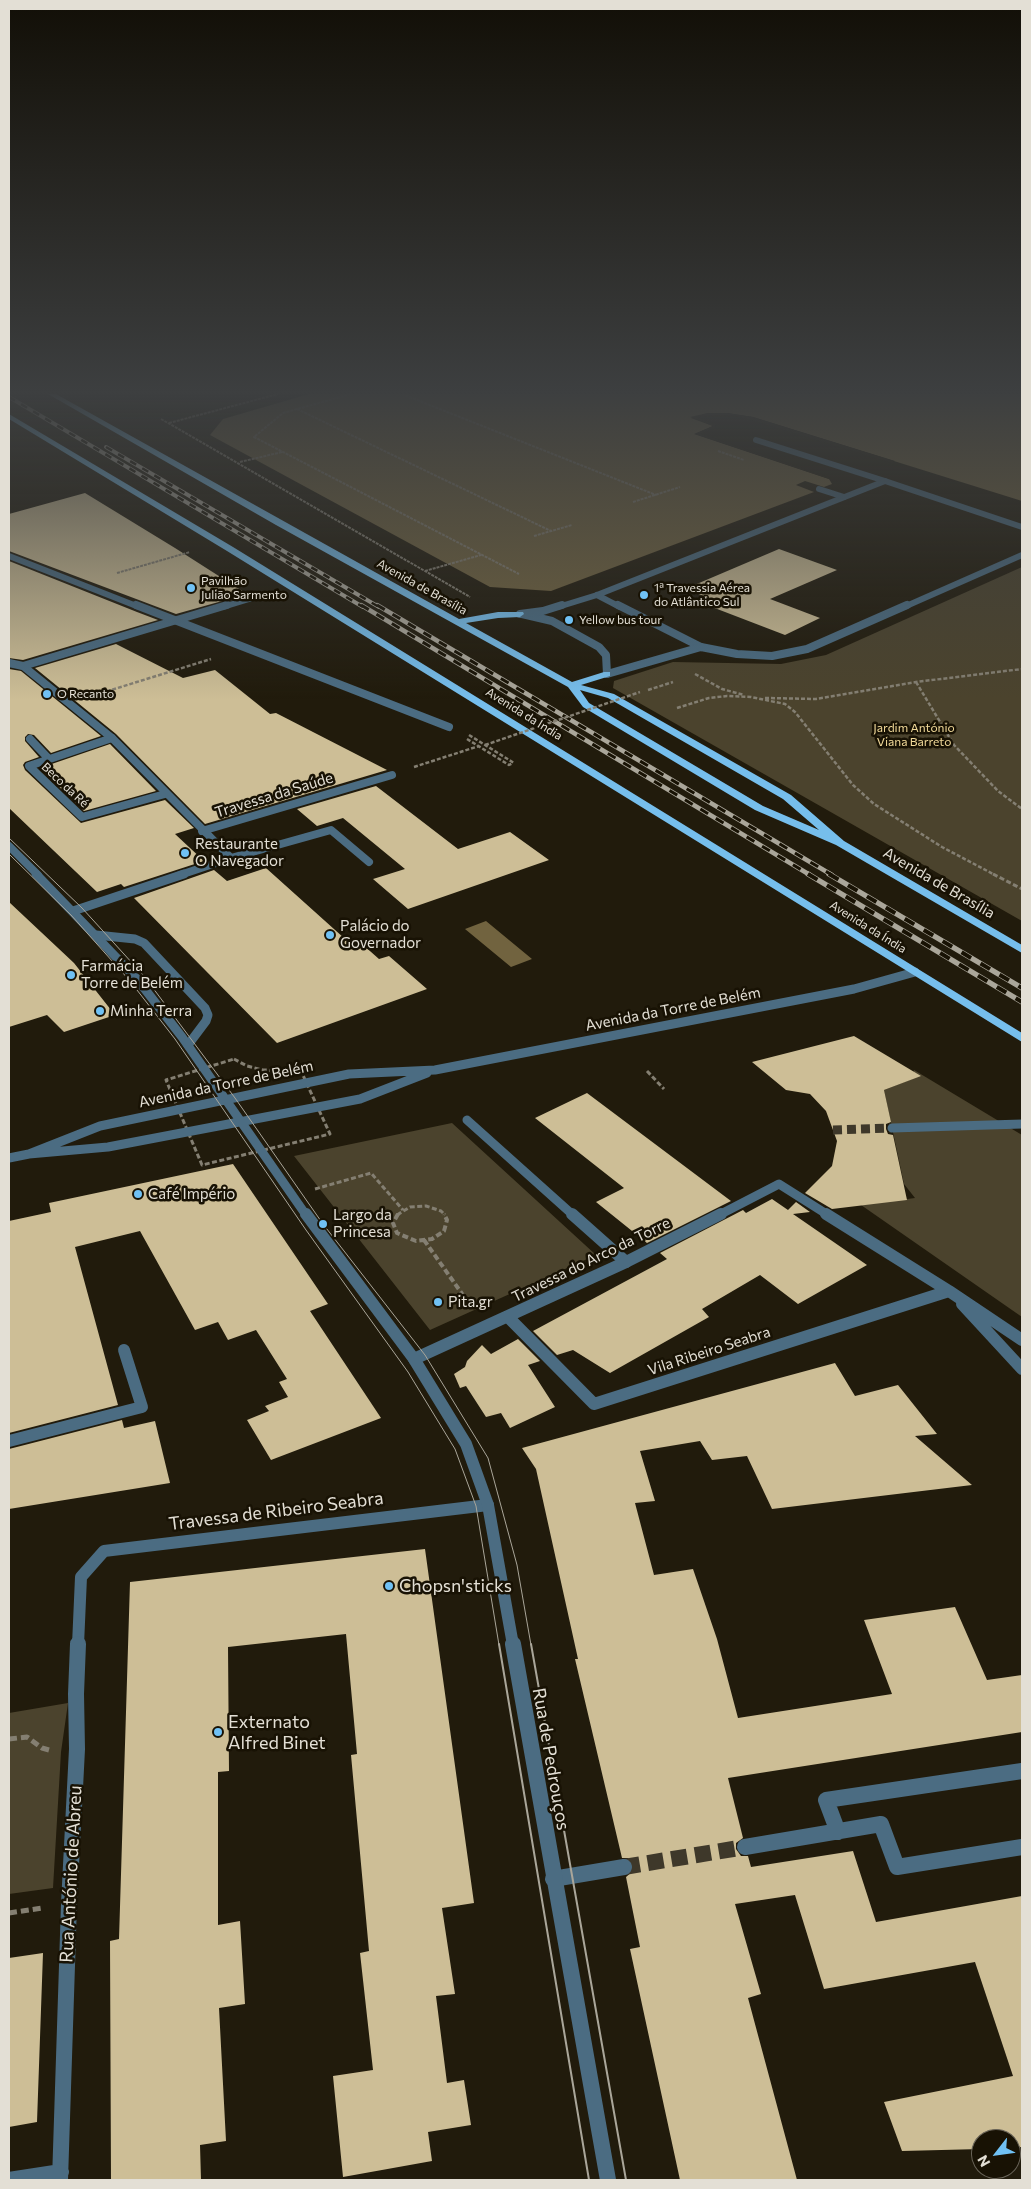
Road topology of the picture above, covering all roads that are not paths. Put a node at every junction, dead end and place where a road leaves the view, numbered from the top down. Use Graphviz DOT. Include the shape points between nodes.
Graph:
graph roads {
  1 [pos="142,496"];
  2 [pos="230,496"];
  3 [pos="841,496"];
  4 [pos="929,496"];
  5 [pos="844,497"];
  6 [pos="1022,527"];
  7 [pos="1022,555"];
  8 [pos="9,556"];
  9 [pos="597,595"];
  10 [pos="259,596"];
  11 [pos="520,614"];
  12 [pos="174,620"];
  13 [pos="458,622"];
  14 [pos="701,646"];
  15 [pos="9,663"];
  16 [pos="23,666"];
  17 [pos="607,674"];
  18 [pos="571,685"];
  19 [pos="449,727"];
  20 [pos="112,738"];
  21 [pos="30,739"];
  22 [pos="49,759"];
  23 [pos="392,775"];
  24 [pos="166,794"];
  25 [pos="202,831"];
  26 [pos="840,842"];
  27 [pos="9,846"];
  28 [pos="231,858"];
  29 [pos="369,862"];
  30 [pos="73,911"];
  31 [pos="96,935"];
  32 [pos="1022,950"];
  33 [pos="915,972"];
  34 [pos="1022,1038"];
  35 [pos="188,1045"];
  36 [pos="435,1070"];
  37 [pos="226,1100"];
  38 [pos="241,1120"];
  39 [pos="467,1120"];
  40 [pos="1022,1124"];
  41 [pos="892,1128"];
  42 [pos="29,1154"];
  43 [pos="9,1158"];
  44 [pos="626,1262"];
  45 [pos="950,1291"];
  46 [pos="508,1317"];
  47 [pos="1022,1340"];
  48 [pos="124,1350"];
  49 [pos="414,1359"];
  50 [pos="1022,1369"];
  51 [pos="9,1440"];
  52 [pos="488,1505"];
  53 [pos="81,1577"];
  54 [pos="1022,1771"];
  55 [pos="838,1832"];
  56 [pos="744,1847"];
  57 [pos="1022,1847"];
  58 [pos="624,1867"];
  59 [pos="553,1878"];
  60 [pos="60,2176"];
  61 [pos="9,2180"];
  62 [pos="608,2180"];
  1 -- 33 [label="main road, Avenida da Índia"];
  2 -- 13 [label="main road, Avenida de Brasília"];
  3 -- 5 [label="street"];
  4 -- 6 [label="street"];
  5 -- 9 [label="street"];
  7 -- 14 [label="street" via="807,649 772,656 737,654"];
  8 -- 12 [label="street"];
  9 -- 11 [label="street" via="543,611"];
  9 -- 14 [label="street"];
  10 -- 12 [label="street"];
  11 -- 13 [label="main road"];
  11 -- 17 [label="street" via="552,621 599,647 606,655"];
  12 -- 16 [label="street"];
  12 -- 19 [label="street"];
  13 -- 18 [label="main road, Avenida de Brasília"];
  14 -- 17 [label="street"];
  15 -- 16 [label="street"];
  16 -- 20 [label="street"];
  17 -- 18 [label="main road"];
  18 -- 26 [label="main road, Avenida de Brasília" via="611,696 787,797"];
  18 -- 26 [label="main road, Avenida de Brasília" via="586,705 759,808"];
  20 -- 22 [label="street, Beco da Ré"];
  20 -- 24 [label="street"];
  21 -- 22 [label="street, Beco da Ré"];
  22 -- 24 [label="street, Beco da Ré" via="29,766 82,817"];
  23 -- 25 [label="street, Travessa da Saúde"];
  24 -- 25 [label="street"];
  25 -- 28 [label="street, Travessa da Saúde"];
  26 -- 32 [label="main road, Avenida de Brasília"];
  27 -- 30 [label="street"];
  28 -- 29 [label="street" via="331,830"];
  28 -- 30 [label="street"];
  30 -- 31 [label="street"];
  31 -- 35 [label="street" via="137,979"];
  31 -- 35 [label="street" via="144,943 205,1008 206,1021"];
  33 -- 34 [label="main road, Avenida da Índia"];
  33 -- 36 [label="street, Avenida da Torre de Belém" via="854,990"];
  35 -- 37 [label="street"];
  36 -- 37 [label="street, Avenida da Torre de Belém" via="349,1074"];
  36 -- 38 [label="street, Avenida da Torre de Belém" via="360,1099"];
  37 -- 38 [label="street"];
  37 -- 42 [label="street, Avenida da Torre de Belém" via="100,1126"];
  38 -- 42 [label="street, Avenida da Torre de Belém" via="108,1147"];
  38 -- 49 [label="street" via="292,1196"];
  39 -- 44 [label="street"];
  40 -- 41 [label="street"];
  42 -- 43 [label="street, Avenida da Torre de Belém"];
  44 -- 45 [label="street, Travessa do Arco da Torre" via="779,1184"];
  44 -- 46 [label="street, Travessa do Arco da Torre"];
  45 -- 46 [label="street, Vila Ribeiro Seabra" via="594,1404"];
  45 -- 47 [label="street"];
  45 -- 50 [label="street"];
  46 -- 49 [label="street, Travessa do Arco da Torre"];
  48 -- 51 [label="street" via="142,1407"];
  49 -- 52 [label="street, Rua de Pedrouços" via="466,1444"];
  52 -- 53 [label="street, Travessa de Ribeiro Seabra" via="104,1551"];
  52 -- 59 [label="street, Rua de Pedrouços"];
  53 -- 60 [label="street, Rua António de Abreu"];
  54 -- 55 [label="street" via="826,1800"];
  55 -- 56 [label="street"];
  55 -- 57 [label="street" via="881,1824 897,1867"];
  58 -- 59 [label="street"];
  59 -- 62 [label="street, Rua de Pedrouços"];
  60 -- 61 [label="street, Rua António de Abreu"];
}
